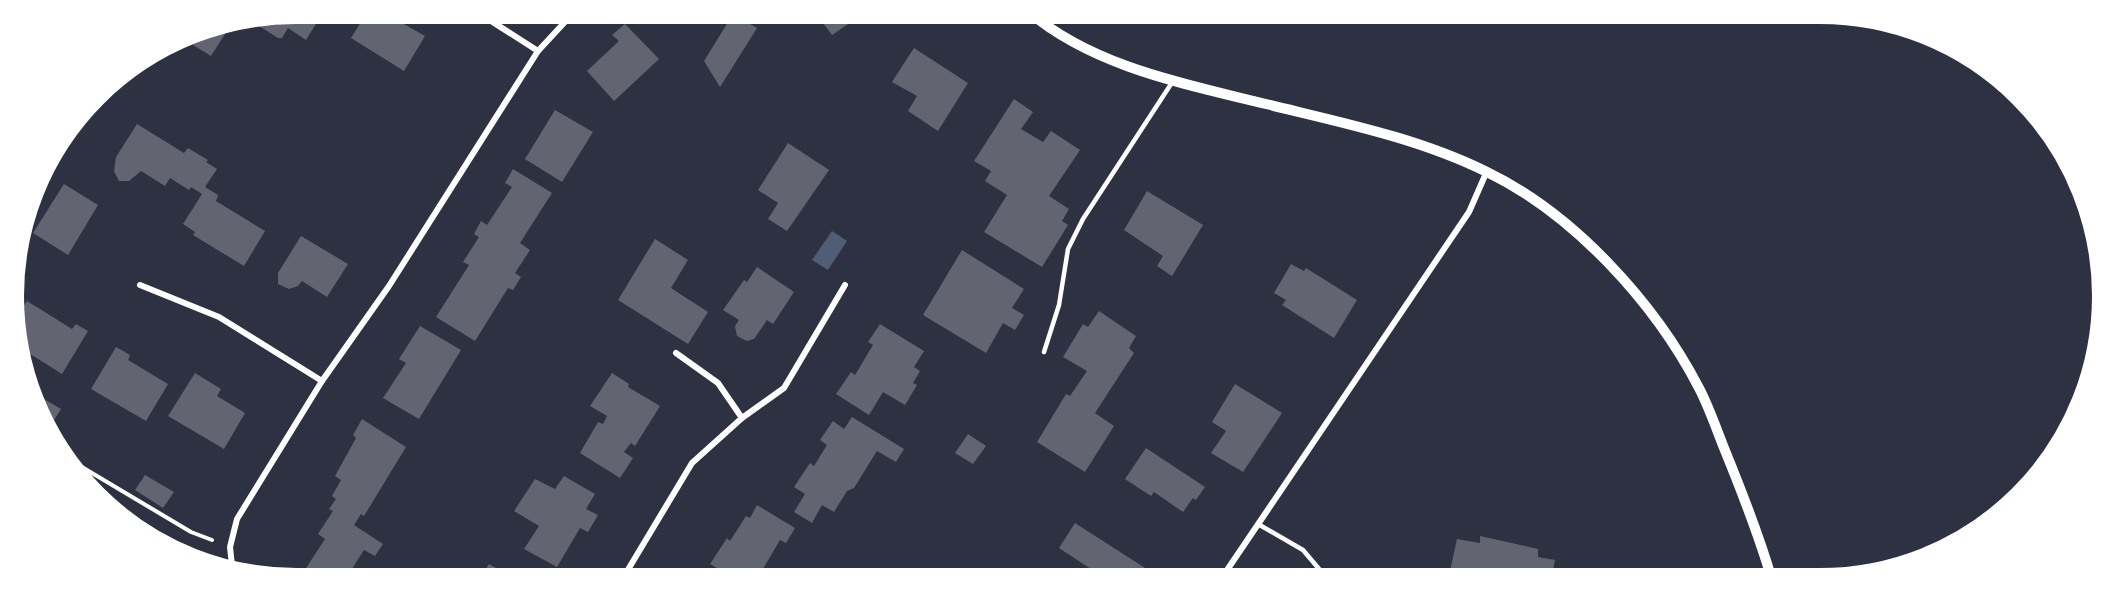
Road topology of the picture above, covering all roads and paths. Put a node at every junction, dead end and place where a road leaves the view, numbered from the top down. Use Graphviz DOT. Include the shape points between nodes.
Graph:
graph roads {
  1 [pos="490,20"];
  2 [pos="567,20"];
  3 [pos="1041,20"];
  4 [pos="538,51"];
  5 [pos="1173,81"];
  6 [pos="1486,171"];
  7 [pos="140,285"];
  8 [pos="844,285"];
  9 [pos="1044,352"];
  10 [pos="676,353"];
  11 [pos="322,381"];
  12 [pos="742,418"];
  13 [pos="77,464"];
  14 [pos="1258,524"];
  15 [pos="230,547"];
  16 [pos="232,565"];
  17 [pos="627,572"];
  18 [pos="1226,572"];
  19 [pos="1321,572"];
  20 [pos="1770,572"];
  1 -- 4 [label="street"];
  2 -- 4 [label="street"];
  3 -- 5 [label="street" via="1080,45"];
  4 -- 11 [label="street" via="389,286"];
  5 -- 6 [label="street" via="1419,146"];
  5 -- 9 [label="lane" via="1083,219 1068,249 1059,305"];
  6 -- 14 [label="street" via="1469,212"];
  6 -- 20 [label="street" via="1565,223 1621,277 1660,324 1700,389 1758,532"];
  7 -- 11 [label="street" via="219,317"];
  8 -- 12 [label="street" via="784,388"];
  10 -- 12 [label="street" via="718,383"];
  11 -- 15 [label="street" via="237,519"];
  12 -- 17 [label="street" via="692,463"];
  13 -- 15 [label="path" via="191,532"];
  14 -- 18 [label="street"];
  14 -- 19 [label="lane" via="1302,550"];
  15 -- 16 [label="street"];
}
